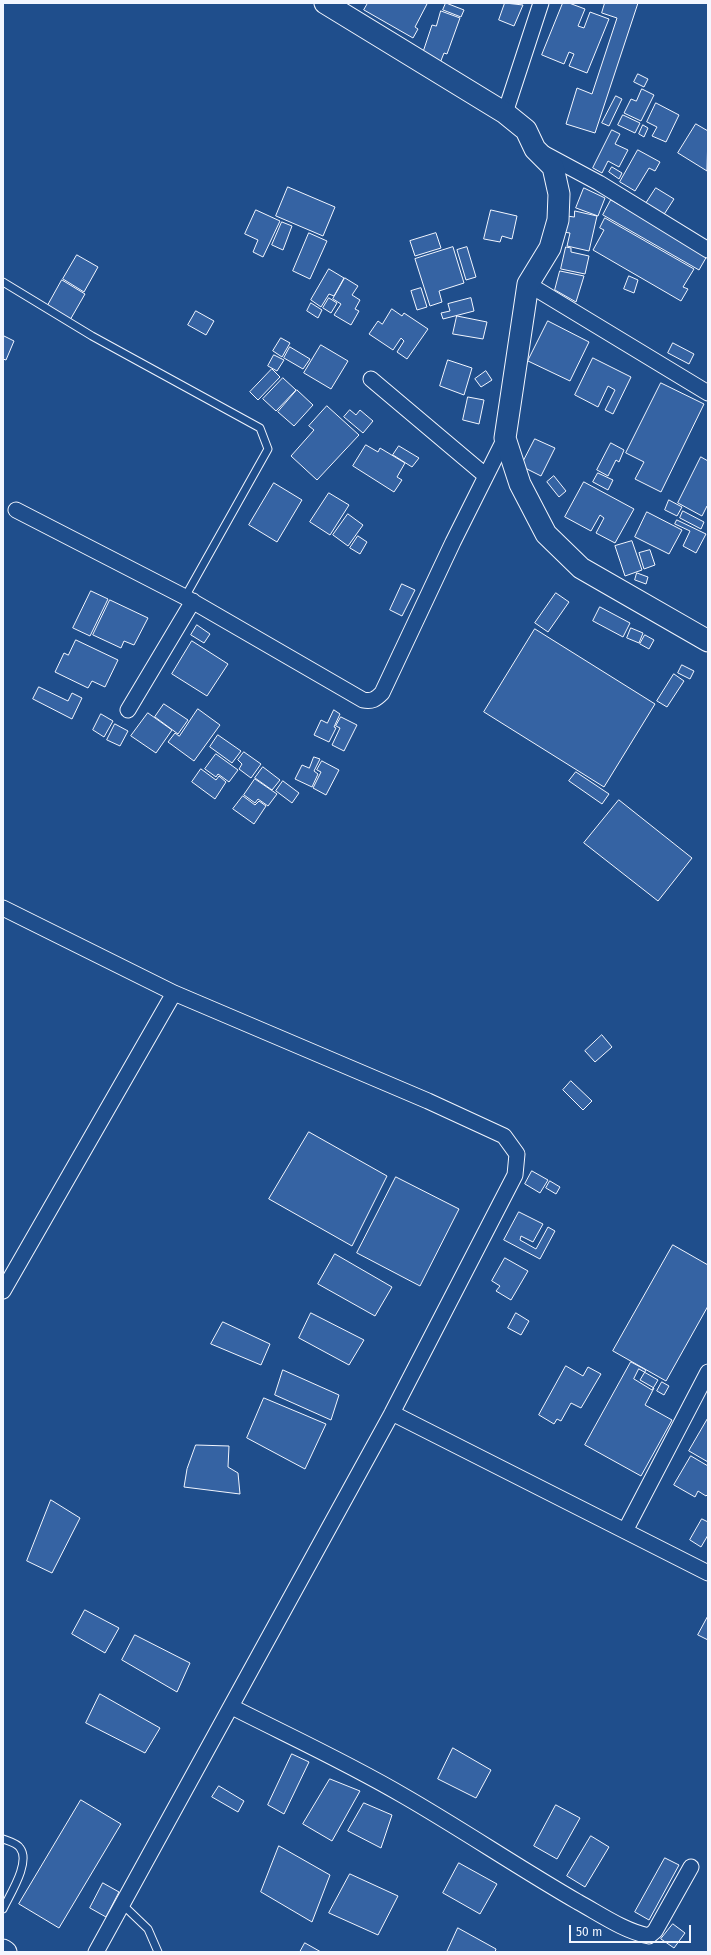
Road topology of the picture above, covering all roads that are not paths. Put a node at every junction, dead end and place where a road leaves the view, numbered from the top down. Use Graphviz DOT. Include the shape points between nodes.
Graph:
graph roads {
  1 [pos="541,3"];
  2 [pos="335,6"];
  3 [pos="505,113"];
  4 [pos="535,149"];
  5 [pos="708,250"];
  6 [pos="3,282"];
  7 [pos="528,284"];
  8 [pos="371,379"];
  9 [pos="708,394"];
  10 [pos="505,438"];
  11 [pos="486,476"];
  12 [pos="16,510"];
  13 [pos="189,599"];
  14 [pos="708,641"];
  15 [pos="128,710"];
  16 [pos="3,908"];
  17 [pos="174,993"];
  18 [pos="3,1291"];
  19 [pos="708,1372"];
  20 [pos="392,1413"];
  21 [pos="624,1531"];
  22 [pos="708,1573"];
  23 [pos="232,1707"];
  24 [pos="3,1839"];
  25 [pos="691,1867"];
  26 [pos="123,1905"];
  27 [pos="3,1909"];
  28 [pos="3,1950"];
  29 [pos="6,1952"];
  30 [pos="96,1952"];
  31 [pos="158,1952"];
  1 -- 3 [label="street"];
  2 -- 3 [label="street"];
  3 -- 4 [label="street" via="526,130"];
  4 -- 5 [label="street" via="599,183"];
  4 -- 7 [label="street" via="553,167 559,194 558,214 550,248"];
  6 -- 13 [label="lane" via="92,336 260,428 268,449"];
  7 -- 9 [label="street"];
  7 -- 10 [label="street"];
  8 -- 11 [label="street"];
  10 -- 11 [label="street"];
  10 -- 14 [label="street" via="520,484 546,534 581,568"];
  11 -- 13 [label="street" via="382,693 376,699 363,700"];
  12 -- 13 [label="street"];
  13 -- 15 [label="street"];
  16 -- 17 [label="street"];
  17 -- 18 [label="street"];
  17 -- 20 [label="street" via="504,1136 517,1154 515,1175"];
  19 -- 21 [label="street"];
  20 -- 21 [label="street"];
  20 -- 23 [label="street"];
  21 -- 22 [label="street"];
  23 -- 25 [label="street" via="404,1795 546,1883 608,1919 641,1934 649,1936 655,1931"];
  23 -- 26 [label="street"];
  24 -- 27 [label="lane" via="19,1846 24,1856 23,1866"];
  26 -- 30 [label="street"];
  26 -- 31 [label="lane" via="148,1929"];
  28 -- 29 [label="street"];
}
